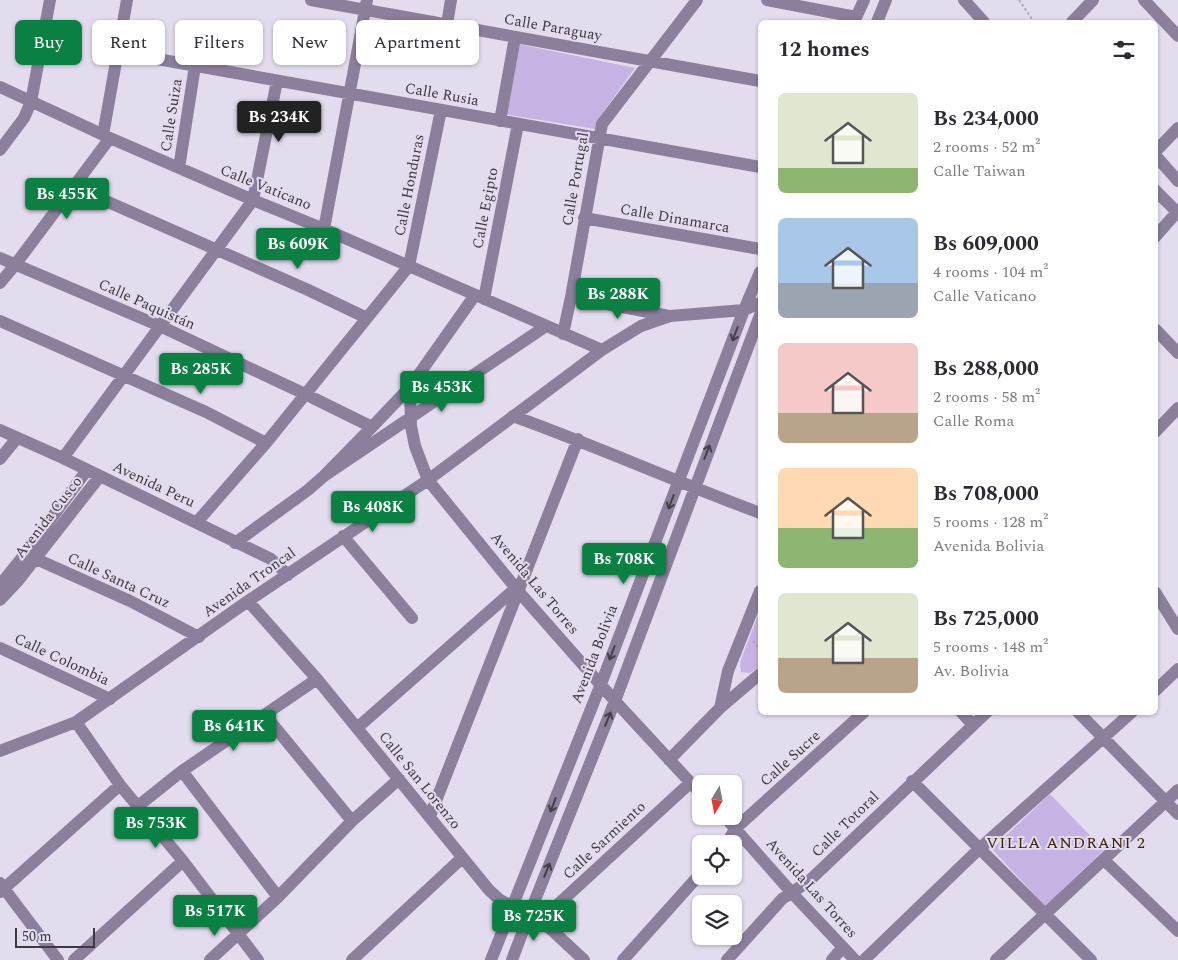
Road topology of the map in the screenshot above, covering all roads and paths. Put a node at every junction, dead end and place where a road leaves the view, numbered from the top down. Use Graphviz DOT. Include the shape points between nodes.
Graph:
graph roads {
  1 [pos="50,0"];
  2 [pos="127,0"];
  3 [pos="311,0"];
  4 [pos="452,0"];
  5 [pos="697,0"];
  6 [pos="767,0"];
  7 [pos="864,0"];
  8 [pos="886,0"];
  9 [pos="964,0"];
  10 [pos="1019,0"];
  11 [pos="1093,0"];
  12 [pos="1144,0"];
  13 [pos="366,5"];
  14 [pos="972,17"];
  15 [pos="124,20"];
  16 [pos="430,20"];
  17 [pos="448,20"];
  18 [pos="855,20"];
  19 [pos="878,20"];
  20 [pos="1033,20"];
  21 [pos="1074,20"];
  22 [pos="479,30"];
  23 [pos="1178,36"];
  24 [pos="515,37"];
  25 [pos="165,61"];
  26 [pos="649,61"];
  27 [pos="116,65"];
  28 [pos="195,66"];
  29 [pos="277,81"];
  30 [pos="758,81"];
  31 [pos="0,87"];
  32 [pos="349,94"];
  33 [pos="31,102"];
  34 [pos="441,110"];
  35 [pos="500,121"];
  36 [pos="518,124"];
  37 [pos="1178,128"];
  38 [pos="106,137"];
  39 [pos="598,138"];
  40 [pos="0,150"];
  41 [pos="1158,151"];
  42 [pos="1158,158"];
  43 [pos="758,167"];
  44 [pos="179,168"];
  45 [pos="1178,181"];
  46 [pos="74,187"];
  47 [pos="1158,193"];
  48 [pos="253,200"];
  49 [pos="1178,212"];
  50 [pos="584,218"];
  51 [pos="324,229"];
  52 [pos="1158,233"];
  53 [pos="216,249"];
  54 [pos="758,250"];
  55 [pos="0,258"];
  56 [pos="15,265"];
  57 [pos="410,266"];
  58 [pos="758,277"];
  59 [pos="0,283"];
  60 [pos="480,297"];
  61 [pos="571,297"];
  62 [pos="758,304"];
  63 [pos="744,310"];
  64 [pos="670,316"];
  65 [pos="366,318"];
  66 [pos="758,320"];
  67 [pos="0,321"];
  68 [pos="160,326"];
  69 [pos="546,326"];
  70 [pos="1158,332"];
  71 [pos="563,334"];
  72 [pos="602,350"];
  73 [pos="1178,352"];
  74 [pos="122,376"];
  75 [pos="410,388"];
  76 [pos="305,394"];
  77 [pos="1178,408"];
  78 [pos="513,416"];
  79 [pos="411,417"];
  80 [pos="372,427"];
  81 [pos="1158,428"];
  82 [pos="0,430"];
  83 [pos="17,438"];
  84 [pos="578,439"];
  85 [pos="266,443"];
  86 [pos="63,458"];
  87 [pos="0,459"];
  88 [pos="87,470"];
  89 [pos="100,476"];
  90 [pos="324,476"];
  91 [pos="428,480"];
  92 [pos="678,482"];
  93 [pos="694,488"];
  94 [pos="758,512"];
  95 [pos="197,522"];
  96 [pos="343,536"];
  97 [pos="235,542"];
  98 [pos="30,556"];
  99 [pos="288,575"];
  100 [pos="0,584"];
  101 [pos="518,590"];
  102 [pos="758,596"];
  103 [pos="1158,597"];
  104 [pos="0,600"];
  105 [pos="248,601"];
  106 [pos="412,618"];
  107 [pos="1178,630"];
  108 [pos="199,636"];
  109 [pos="0,648"];
  110 [pos="1178,669"];
  111 [pos="758,676"];
  112 [pos="317,679"];
  113 [pos="600,684"];
  114 [pos="1158,688"];
  115 [pos="110,700"];
  116 [pos="615,701"];
  117 [pos="720,708"];
  118 [pos="265,714"];
  119 [pos="861,715"];
  120 [pos="964,715"];
  121 [pos="984,715"];
  122 [pos="1081,715"];
  123 [pos="1129,715"];
  124 [pos="76,722"];
  125 [pos="973,725"];
  126 [pos="357,728"];
  127 [pos="1104,738"];
  128 [pos="0,751"];
  129 [pos="669,760"];
  130 [pos="182,771"];
  131 [pos="399,779"];
  132 [pos="912,782"];
  133 [pos="690,783"];
  134 [pos="120,785"];
  135 [pos="1178,790"];
  136 [pos="1166,801"];
  137 [pos="138,806"];
  138 [pos="1178,814"];
  139 [pos="430,816"];
  140 [pos="352,821"];
  141 [pos="733,825"];
  142 [pos="736,828"];
  143 [pos="732,835"];
  144 [pos="979,848"];
  145 [pos="462,858"];
  146 [pos="183,860"];
  147 [pos="1104,860"];
  148 [pos="692,883"];
  149 [pos="1,888"];
  150 [pos="792,893"];
  151 [pos="278,897"];
  152 [pos="513,908"];
  153 [pos="1045,914"];
  154 [pos="535,918"];
  155 [pos="1178,932"];
  156 [pos="239,933"];
  157 [pos="842,947"];
  158 [pos="58,960"];
  159 [pos="74,960"];
  160 [pos="210,960"];
  161 [pos="258,960"];
  162 [pos="352,960"];
  163 [pos="491,960"];
  164 [pos="512,960"];
  165 [pos="584,960"];
  166 [pos="623,960"];
  167 [pos="727,960"];
  168 [pos="832,960"];
  169 [pos="855,960"];
  170 [pos="864,960"];
  171 [pos="996,960"];
  172 [pos="1091,960"];
  1 -- 33 [label="street"];
  2 -- 15 [label="street"];
  3 -- 13 [label="street, Calle Paraguay"];
  4 -- 17 [label="street"];
  5 -- 26 [label="street, Calle Portugal"];
  6 -- 18 [label="street"];
  7 -- 18 [label="street"];
  8 -- 19 [label="street"];
  9 -- 14 [label="street"];
  10 -- 20 [label="path"];
  11 -- 21 [label="street"];
  12 -- 23 [label="street"];
  13 -- 16 [label="street, Calle Paraguay"];
  13 -- 32 [label="street"];
  22 -- 24 [label="street, Calle Paraguay"];
  24 -- 26 [label="street, Calle Paraguay"];
  24 -- 35 [label="street"];
  25 -- 28 [label="street, Calle Rusia"];
  26 -- 30 [label="street, Calle Paraguay"];
  26 -- 39 [label="street, Calle Portugal" via="602,124"];
  27 -- 38 [label="street"];
  28 -- 29 [label="street, Calle Rusia"];
  28 -- 44 [label="street, Calle Suiza"];
  29 -- 32 [label="street, Calle Rusia"];
  29 -- 48 [label="street"];
  31 -- 33 [label="street, Calle Vaticano"];
  32 -- 34 [label="street, Calle Rusia"];
  32 -- 51 [label="street"];
  33 -- 38 [label="street, Calle Vaticano"];
  33 -- 40 [label="street" via="24,118"];
  34 -- 35 [label="street, Calle Rusia"];
  34 -- 57 [label="street, Calle Honduras"];
  35 -- 36 [label="street, Calle Rusia"];
  36 -- 39 [label="street, Calle Rusia"];
  36 -- 60 [label="street, Calle Egipto"];
  37 -- 41 [label="street"];
  38 -- 44 [label="street, Calle Vaticano"];
  38 -- 46 [label="street"];
  39 -- 43 [label="street, Calle Rusia"];
  39 -- 50 [label="street, Calle Portugal"];
  42 -- 45 [label="street"];
  44 -- 48 [label="street, Calle Vaticano"];
  46 -- 53 [label="street"];
  46 -- 56 [label="street"];
  47 -- 49 [label="street"];
  48 -- 51 [label="street, Calle Vaticano"];
  48 -- 53 [label="street"];
  49 -- 52 [label="street"];
  50 -- 54 [label="street, Calle Dinamarca"];
  50 -- 61 [label="street, Calle Portugal"];
  51 -- 57 [label="street, Calle Vaticano"];
  53 -- 65 [label="street"];
  53 -- 68 [label="street"];
  55 -- 56 [label="street, Calle Paquistán"];
  56 -- 59 [label="street"];
  56 -- 68 [label="street, Calle Paquistán"];
  57 -- 60 [label="street, Calle Vaticano"];
  57 -- 65 [label="street"];
  58 -- 63 [label="street, Avenida Bolivia"];
  60 -- 69 [label="street, Calle Vaticano"];
  60 -- 75 [label="street"];
  61 -- 64 [label="street"];
  61 -- 71 [label="street, Calle Portugal"];
  62 -- 63 [label="street, Avenida Troncal"];
  63 -- 64 [label="street, Avenida Troncal"];
  63 -- 92 [label="street, Avenida Bolivia, one-way"];
  64 -- 72 [label="street, Avenida Troncal" via="642,326"];
  65 -- 76 [label="street"];
  93 -- 66 [label="street, one-way"];
  67 -- 74 [label="street"];
  68 -- 74 [label="street"];
  68 -- 76 [label="street, Calle Paquistán"];
  69 -- 71 [label="street, Calle Vaticano"];
  69 -- 79 [label="street"];
  70 -- 73 [label="street"];
  71 -- 72 [label="street, Calle Vaticano"];
  72 -- 78 [label="street, Avenida Troncal"];
  74 -- 85 [label="street" via="206,412"];
  74 -- 86 [label="street"];
  75 -- 79 [label="street, Avenida Las Torres"];
  75 -- 80 [label="street"];
  76 -- 80 [label="street, Calle Paquistán"];
  76 -- 85 [label="street"];
  77 -- 81 [label="street"];
  78 -- 84 [label="street"];
  78 -- 91 [label="street, Avenida Troncal"];
  79 -- 90 [label="street"];
  79 -- 91 [label="street, Avenida Las Torres" via="415,446"];
  80 -- 90 [label="street"];
  82 -- 83 [label="street, Avenida Peru"];
  83 -- 86 [label="street, Avenida Peru"];
  83 -- 87 [label="street"];
  84 -- 92 [label="street"];
  84 -- 101 [label="street"];
  85 -- 95 [label="street"];
  86 -- 88 [label="street, Avenida Peru"];
  88 -- 89 [label="street, Avenida Peru"];
  88 -- 98 [label="street"];
  89 -- 95 [label="street, Avenida Peru"];
  89 -- 98 [label="street, Avenida Cusco"];
  90 -- 97 [label="street"];
  91 -- 96 [label="street, Avenida Troncal"];
  91 -- 101 [label="street, Avenida Las Torres"];
  92 -- 93 [label="street"];
  92 -- 113 [label="street, Avenida Bolivia, one-way"];
  93 -- 94 [label="street"];
  93 -- 116 [label="street"];
  95 -- 97 [label="street, Avenida Peru"];
  96 -- 99 [label="street, Avenida Troncal"];
  96 -- 106 [label="street"];
  97 -- 99 [label="street, Avenida Peru" via="271,559"];
  98 -- 100 [label="street"];
  98 -- 104 [label="street, Avenida Cusco"];
  98 -- 108 [label="street, Calle Santa Cruz"];
  99 -- 105 [label="street, Avenida Troncal"];
  101 -- 113 [label="street, Avenida Las Torres"];
  101 -- 126 [label="street"];
  101 -- 139 [label="street"];
  102 -- 117 [label="street" via="728,671"];
  103 -- 107 [label="street"];
  105 -- 108 [label="street, Avenida Troncal"];
  105 -- 112 [label="street, Calle San Lorenzo"];
  108 -- 115 [label="street, Avenida Troncal"];
  109 -- 115 [label="street, Calle Colombia"];
  110 -- 114 [label="street"];
  111 -- 117 [label="street"];
  112 -- 118 [label="street"];
  112 -- 126 [label="street, Calle San Lorenzo"];
  113 -- 116 [label="street, Avenida Las Torres"];
  113 -- 152 [label="street, Avenida Bolivia, one-way"];
  115 -- 124 [label="street, Avenida Troncal"];
  116 -- 129 [label="street, Avenida Las Torres"];
  154 -- 116 [label="street, one-way"];
  117 -- 129 [label="street"];
  118 -- 130 [label="street"];
  118 -- 140 [label="street"];
  119 -- 142 [label="street, Calle Sucre"];
  120 -- 125 [label="street"];
  121 -- 125 [label="street, Calle Totoral"];
  122 -- 127 [label="street"];
  123 -- 127 [label="street"];
  124 -- 128 [label="street, Avenida Troncal"];
  124 -- 134 [label="street"];
  125 -- 132 [label="street, Calle Totoral"];
  126 -- 131 [label="street, Calle San Lorenzo"];
  127 -- 136 [label="street"];
  127 -- 144 [label="street"];
  129 -- 133 [label="street, Avenida Las Torres"];
  130 -- 137 [label="street"];
  130 -- 151 [label="street"];
  131 -- 139 [label="street, Calle San Lorenzo"];
  131 -- 140 [label="street"];
  132 -- 144 [label="street"];
  132 -- 150 [label="street, Calle Totoral" via="809,881"];
  133 -- 154 [label="street, Calle Sarmiento"];
  134 -- 137 [label="street"];
  134 -- 149 [label="street"];
  135 -- 136 [label="street"];
  136 -- 138 [label="street"];
  136 -- 147 [label="street"];
  137 -- 146 [label="street"];
  139 -- 145 [label="street, Calle San Lorenzo"];
  140 -- 151 [label="street"];
  141 -- 142 [label="street, Avenida Las Torres"];
  142 -- 143 [label="street, Calle Sucre"];
  142 -- 150 [label="street, Avenida Las Torres"];
  144 -- 153 [label="street"];
  144 -- 170 [label="street"];
  145 -- 152 [label="street, Calle San Lorenzo" via="489,890"];
  145 -- 162 [label="street"];
  146 -- 156 [label="street"];
  146 -- 159 [label="street"];
  147 -- 153 [label="street"];
  147 -- 155 [label="street"];
  148 -- 166 [label="street"];
  149 -- 158 [label="street"];
  150 -- 157 [label="street, Avenida Las Torres"];
  150 -- 167 [label="street, Calle Totoral" via="782,899"];
  151 -- 156 [label="street"];
  152 -- 154 [label="street, Calle San Lorenzo"];
  152 -- 163 [label="street, Avenida Bolivia"];
  153 -- 171 [label="street"];
  153 -- 172 [label="street"];
  154 -- 164 [label="street"];
  154 -- 165 [label="street, Calle San Lorenzo"];
  156 -- 160 [label="street"];
  156 -- 161 [label="street"];
  157 -- 168 [label="street"];
  157 -- 169 [label="street, Avenida Las Torres"];
}
